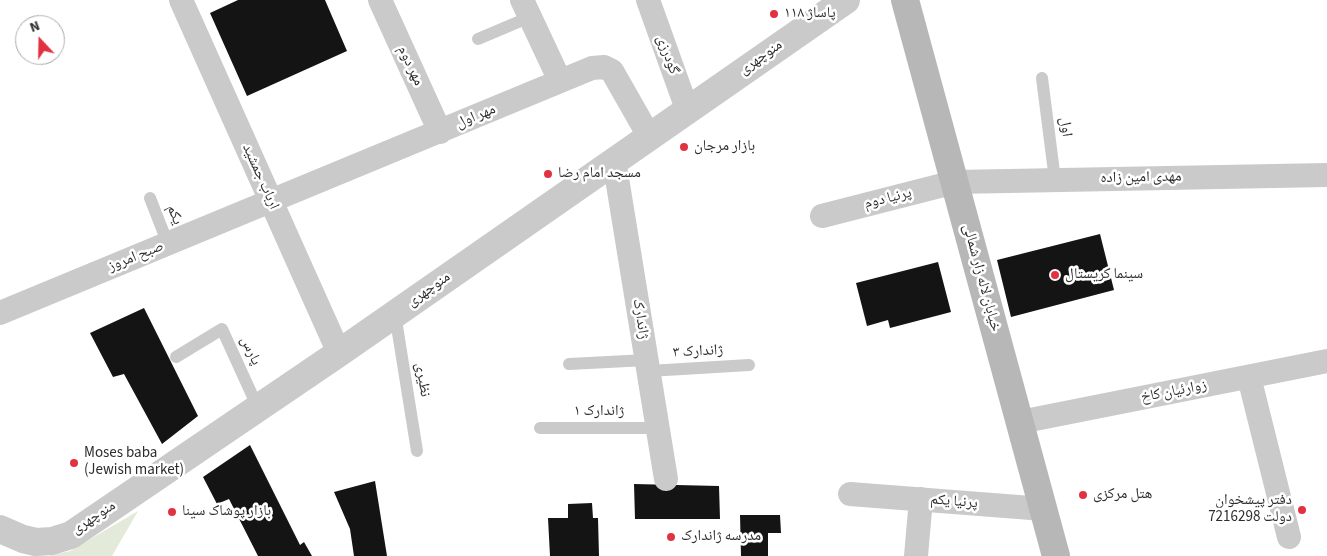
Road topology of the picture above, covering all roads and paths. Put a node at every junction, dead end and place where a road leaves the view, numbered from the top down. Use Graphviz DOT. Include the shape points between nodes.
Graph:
graph roads {
  1 [pos="182,0"];
  2 [pos="380,0"];
  3 [pos="648,0"];
  4 [pos="846,0"];
  5 [pos="905,0"];
  6 [pos="526,8"];
  7 [pos="478,39"];
  8 [pos="1042,78"];
  9 [pos="560,81"];
  10 [pos="687,109"];
  11 [pos="440,132"];
  12 [pos="649,136"];
  13 [pos="614,160"];
  14 [pos="1327,174"];
  15 [pos="1055,180"];
  16 [pos="954,182"];
  17 [pos="150,198"];
  18 [pos="271,202"];
  19 [pos="822,216"];
  20 [pos="168,244"];
  21 [pos="0,314"];
  22 [pos="395,314"];
  23 [pos="339,354"];
  24 [pos="176,357"];
  25 [pos="1327,361"];
  26 [pos="569,364"];
  27 [pos="648,365"];
  28 [pos="750,365"];
  29 [pos="1249,377"];
  30 [pos="258,408"];
  31 [pos="1020,422"];
  32 [pos="540,428"];
  33 [pos="658,428"];
  34 [pos="417,451"];
  35 [pos="666,479"];
  36 [pos="850,494"];
  37 [pos="921,499"];
  38 [pos="1044,510"];
  39 [pos="0,529"];
  40 [pos="1289,537"];
  41 [pos="916,556"];
  42 [pos="1056,556"];
  1 -- 18 [label="street, ارباب جمشید"];
  2 -- 11 [label="street, مهر دوم"];
  3 -- 10 [label="street, گودرزی"];
  4 -- 10 [label="street, منوچهری"];
  5 -- 16 [label="main road, خیابان لاله زار شمالی"];
  6 -- 7 [label="lane"];
  6 -- 9 [label="street"];
  8 -- 15 [label="lane, اول"];
  9 -- 11 [label="street, مهر اول"];
  9 -- 12 [label="street, مهر اول" via="592,68 608,67"];
  10 -- 12 [label="street, منوچهری"];
  11 -- 18 [label="street, مهر اول"];
  12 -- 13 [label="street, منوچهری"];
  13 -- 22 [label="street, منوچهری"];
  13 -- 27 [label="street, ژاندارک"];
  14 -- 15 [label="street, مهدی امین زاده"];
  15 -- 16 [label="street, مهدی امین زاده"];
  16 -- 19 [label="street, پرنیا دوم"];
  16 -- 31 [label="main road, خیابان لاله زار شمالی"];
  17 -- 20 [label="lane, یکم"];
  18 -- 20 [label="street, صبح امروز"];
  18 -- 23 [label="street, ارباب جمشید"];
  20 -- 21 [label="street, صبح امروز"];
  22 -- 23 [label="street, منوچهری"];
  22 -- 34 [label="lane, نظیری"];
  23 -- 30 [label="street, منوچهری"];
  24 -- 30 [label="lane, پارس" via="222,329"];
  25 -- 29 [label="street, زوارئیان کاخ"];
  26 -- 27 [label="lane, ژاندارک ۳"];
  27 -- 28 [label="lane, ژاندارک ۳"];
  27 -- 33 [label="street, ژاندارک"];
  29 -- 31 [label="street, زوارئیان کاخ"];
  29 -- 40 [label="street"];
  30 -- 39 [label="street, منوچهری" via="70,535 36,542"];
  31 -- 38 [label="main road, خیابان لاله زار شمالی"];
  32 -- 33 [label="lane, ژاندارک ۱"];
  33 -- 35 [label="street, ژاندارک"];
  36 -- 37 [label="street"];
  37 -- 38 [label="street, پرنیا یکم"];
  37 -- 41 [label="street, پرنیا یکم"];
  38 -- 42 [label="main road, خیابان لاله زار شمالی"];
}
